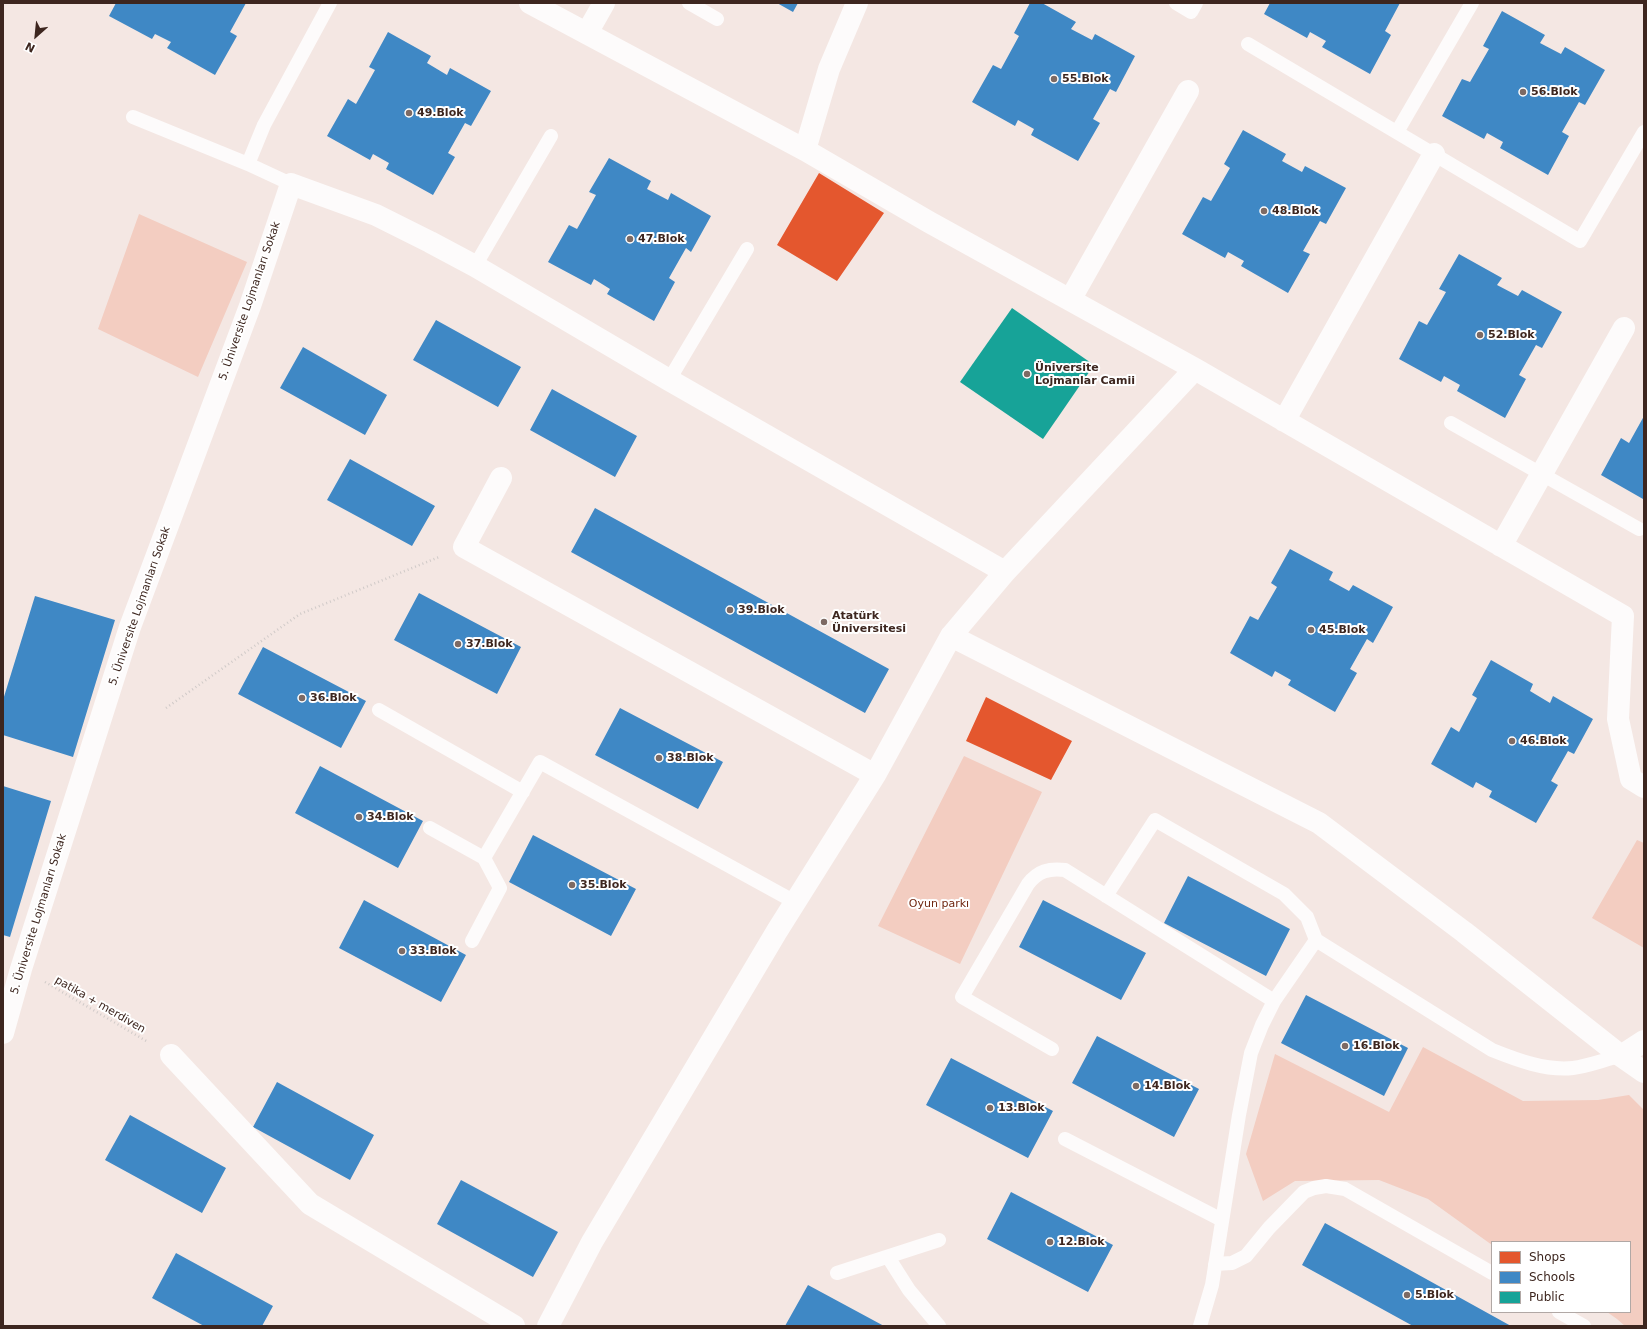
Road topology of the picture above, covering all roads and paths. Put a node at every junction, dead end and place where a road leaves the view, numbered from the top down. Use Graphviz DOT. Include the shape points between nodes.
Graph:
graph roads {
  1 [pos="330,3"];
  2 [pos="530,3"];
  3 [pos="604,3"];
  4 [pos="689,3"];
  5 [pos="857,3"];
  6 [pos="1176,3"];
  7 [pos="1196,3"];
  8 [pos="1472,3"];
  9 [pos="718,19"];
  10 [pos="587,33"];
  11 [pos="1248,44"];
  12 [pos="1188,91"];
  13 [pos="133,117"];
  14 [pos="1397,132"];
  15 [pos="1644,132"];
  16 [pos="551,136"];
  17 [pos="805,150"];
  18 [pos="1434,154"];
  19 [pos="248,164"];
  20 [pos="291,184"];
  21 [pos="747,249"];
  22 [pos="475,266"];
  23 [pos="1070,300"];
  24 [pos="1624,328"];
  25 [pos="1195,369"];
  26 [pos="669,380"];
  27 [pos="1284,421"];
  28 [pos="1451,423"];
  29 [pos="1541,475"];
  30 [pos="501,478"];
  31 [pos="1639,529"];
  32 [pos="1501,546"];
  33 [pos="464,547"];
  34 [pos="1005,572"];
  35 [pos="951,636"];
  36 [pos="166,708"];
  37 [pos="379,710"];
  38 [pos="875,775"];
  39 [pos="1644,787"];
  40 [pos="523,792"];
  41 [pos="430,828"];
  42 [pos="484,858"];
  43 [pos="1106,896"];
  44 [pos="795,902"];
  45 [pos="1316,940"];
  46 [pos="472,941"];
  47 [pos="21,969"];
  48 [pos="1274,1001"];
  49 [pos="7,1004"];
  50 [pos="3,1033"];
  51 [pos="1644,1041"];
  52 [pos="1052,1049"];
  53 [pos="171,1055"];
  54 [pos="1621,1056"];
  55 [pos="1644,1072"];
  56 [pos="1066,1139"];
  57 [pos="1222,1220"];
  58 [pos="939,1240"];
  59 [pos="888,1257"];
  60 [pos="1215,1264"];
  61 [pos="1491,1272"];
  62 [pos="837,1273"];
  63 [pos="1561,1313"];
  64 [pos="514,1326"];
  65 [pos="548,1326"];
  66 [pos="939,1326"];
  67 [pos="1200,1326"];
  68 [pos="1584,1326"];
  1 -- 19 [label="lane" via="264,125"];
  2 -- 10 [label="street"];
  3 -- 10 [label="street"];
  4 -- 9 [label="lane"];
  5 -- 17 [label="street" via="829,69"];
  6 -- 7 [label="lane" via="1191,12"];
  8 -- 14 [label="lane"];
  10 -- 17 [label="street"];
  11 -- 14 [label="lane"];
  12 -- 23 [label="street"];
  13 -- 19 [label="lane"];
  14 -- 18 [label="lane"];
  15 -- 18 [label="lane" via="1580,241"];
  16 -- 22 [label="lane"];
  17 -- 23 [label="street"];
  18 -- 27 [label="street"];
  19 -- 20 [label="lane"];
  20 -- 22 [label="street" via="376,215"];
  20 -- 47 [label="street, 5. Üniversite Lojmanları Sokak" via="250,306 130,627"];
  21 -- 26 [label="lane"];
  22 -- 26 [label="street"];
  23 -- 25 [label="street"];
  24 -- 29 [label="street"];
  25 -- 27 [label="street"];
  25 -- 34 [label="street"];
  26 -- 34 [label="street"];
  27 -- 32 [label="street"];
  28 -- 29 [label="lane"];
  29 -- 31 [label="lane"];
  29 -- 32 [label="street"];
  30 -- 33 [label="street"];
  32 -- 39 [label="street" via="1623,616 1618,719 1631,779"];
  33 -- 36 [label="path" via="300,614"];
  33 -- 38 [label="street"];
  34 -- 35 [label="street"];
  35 -- 38 [label="street"];
  35 -- 54 [label="street" via="1319,823 1464,932"];
  37 -- 40 [label="lane"];
  38 -- 44 [label="street"];
  40 -- 42 [label="lane"];
  40 -- 44 [label="lane" via="540,762"];
  41 -- 42 [label="lane"];
  42 -- 46 [label="lane" via="500,888"];
  43 -- 45 [label="lane" via="1155,820 1284,894 1307,917"];
  43 -- 48 [label="lane"];
  43 -- 52 [label="lane" via="1065,870 1040,872 1028,884 962,997"];
  44 -- 65 [label="street" via="592,1242"];
  45 -- 48 [label="lane"];
  45 -- 54 [label="lane" via="1492,1050 1513,1059 1573,1068"];
  47 -- 49 [label="street, 5. Üniversite Lojmanları Sokak"];
  47 -- 53 [label="path, patika + merdiven"];
  48 -- 57 [label="lane" via="1251,1053"];
  49 -- 50 [label="street, 5. Üniversite Lojmanları Sokak"];
  51 -- 54 [label="street"];
  53 -- 64 [label="street" via="310,1204"];
  54 -- 55 [label="street"];
  56 -- 57 [label="lane"];
  57 -- 60 [label="lane"];
  58 -- 59 [label="lane"];
  59 -- 62 [label="lane"];
  59 -- 66 [label="lane" via="909,1290"];
  60 -- 61 [label="lane" via="1232,1263 1246,1256 1304,1192 1326,1186 1345,1189"];
  60 -- 67 [label="lane" via="1212,1285"];
  63 -- 68 [label="lane"];
}
